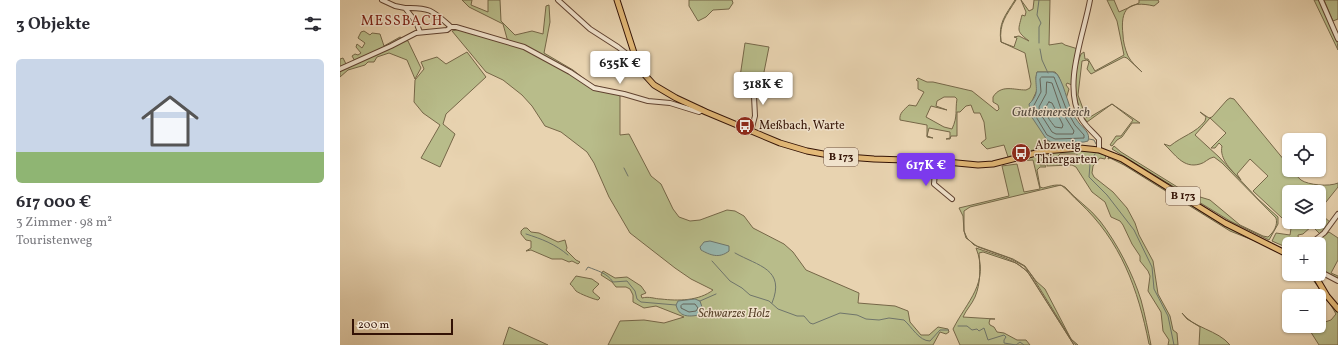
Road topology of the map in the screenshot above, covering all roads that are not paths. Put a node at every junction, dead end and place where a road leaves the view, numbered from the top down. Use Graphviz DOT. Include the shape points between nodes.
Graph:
graph roads {
  1 [pos="382,0"];
  2 [pos="558,0"];
  3 [pos="617,0"];
  4 [pos="1090,0"];
  5 [pos="1321,0"];
  6 [pos="405,8"];
  7 [pos="451,27"];
  8 [pos="420,32"];
  9 [pos="1338,39"];
  10 [pos="637,62"];
  11 [pos="340,69"];
  12 [pos="753,77"];
  13 [pos="702,110"];
  14 [pos="751,131"];
  15 [pos="1099,150"];
  16 [pos="936,160"];
  17 [pos="952,199"];
  18 [pos="1338,214"];
  19 [pos="1319,237"];
  20 [pos="1282,251"];
  21 [pos="1326,275"];
  22 [pos="1318,281"];
  23 [pos="1338,281"];
  24 [pos="1338,309"];
  1 -- 6 [label="street"];
  2 -- 10 [label="street" via="590,29"];
  3 -- 10 [label="main road, B 173"];
  4 -- 15 [label="street" via="1074,78 1073,96 1081,119 1099,139"];
  5 -- 9 [label="street"];
  6 -- 7 [label="street" via="429,9"];
  6 -- 8 [label="street"];
  7 -- 8 [label="street" via="447,30"];
  7 -- 13 [label="street" via="524,47 564,68 594,88 648,102 670,103 699,112"];
  8 -- 11 [label="street"];
  10 -- 13 [label="main road, B 173" via="654,86"];
  12 -- 14 [label="street" via="755,116"];
  13 -- 14 [label="main road, B 173"];
  14 -- 16 [label="main road, B 173" via="794,148 834,156"];
  15 -- 16 [label="main road, B 173" via="1080,148 1044,151 987,165"];
  15 -- 20 [label="main road, B 173" via="1122,159 1225,223"];
  16 -- 17 [label="street" via="934,184"];
  18 -- 19 [label="street"];
  21 -- 23 [label="street"];
  22 -- 24 [label="main road"];
}
